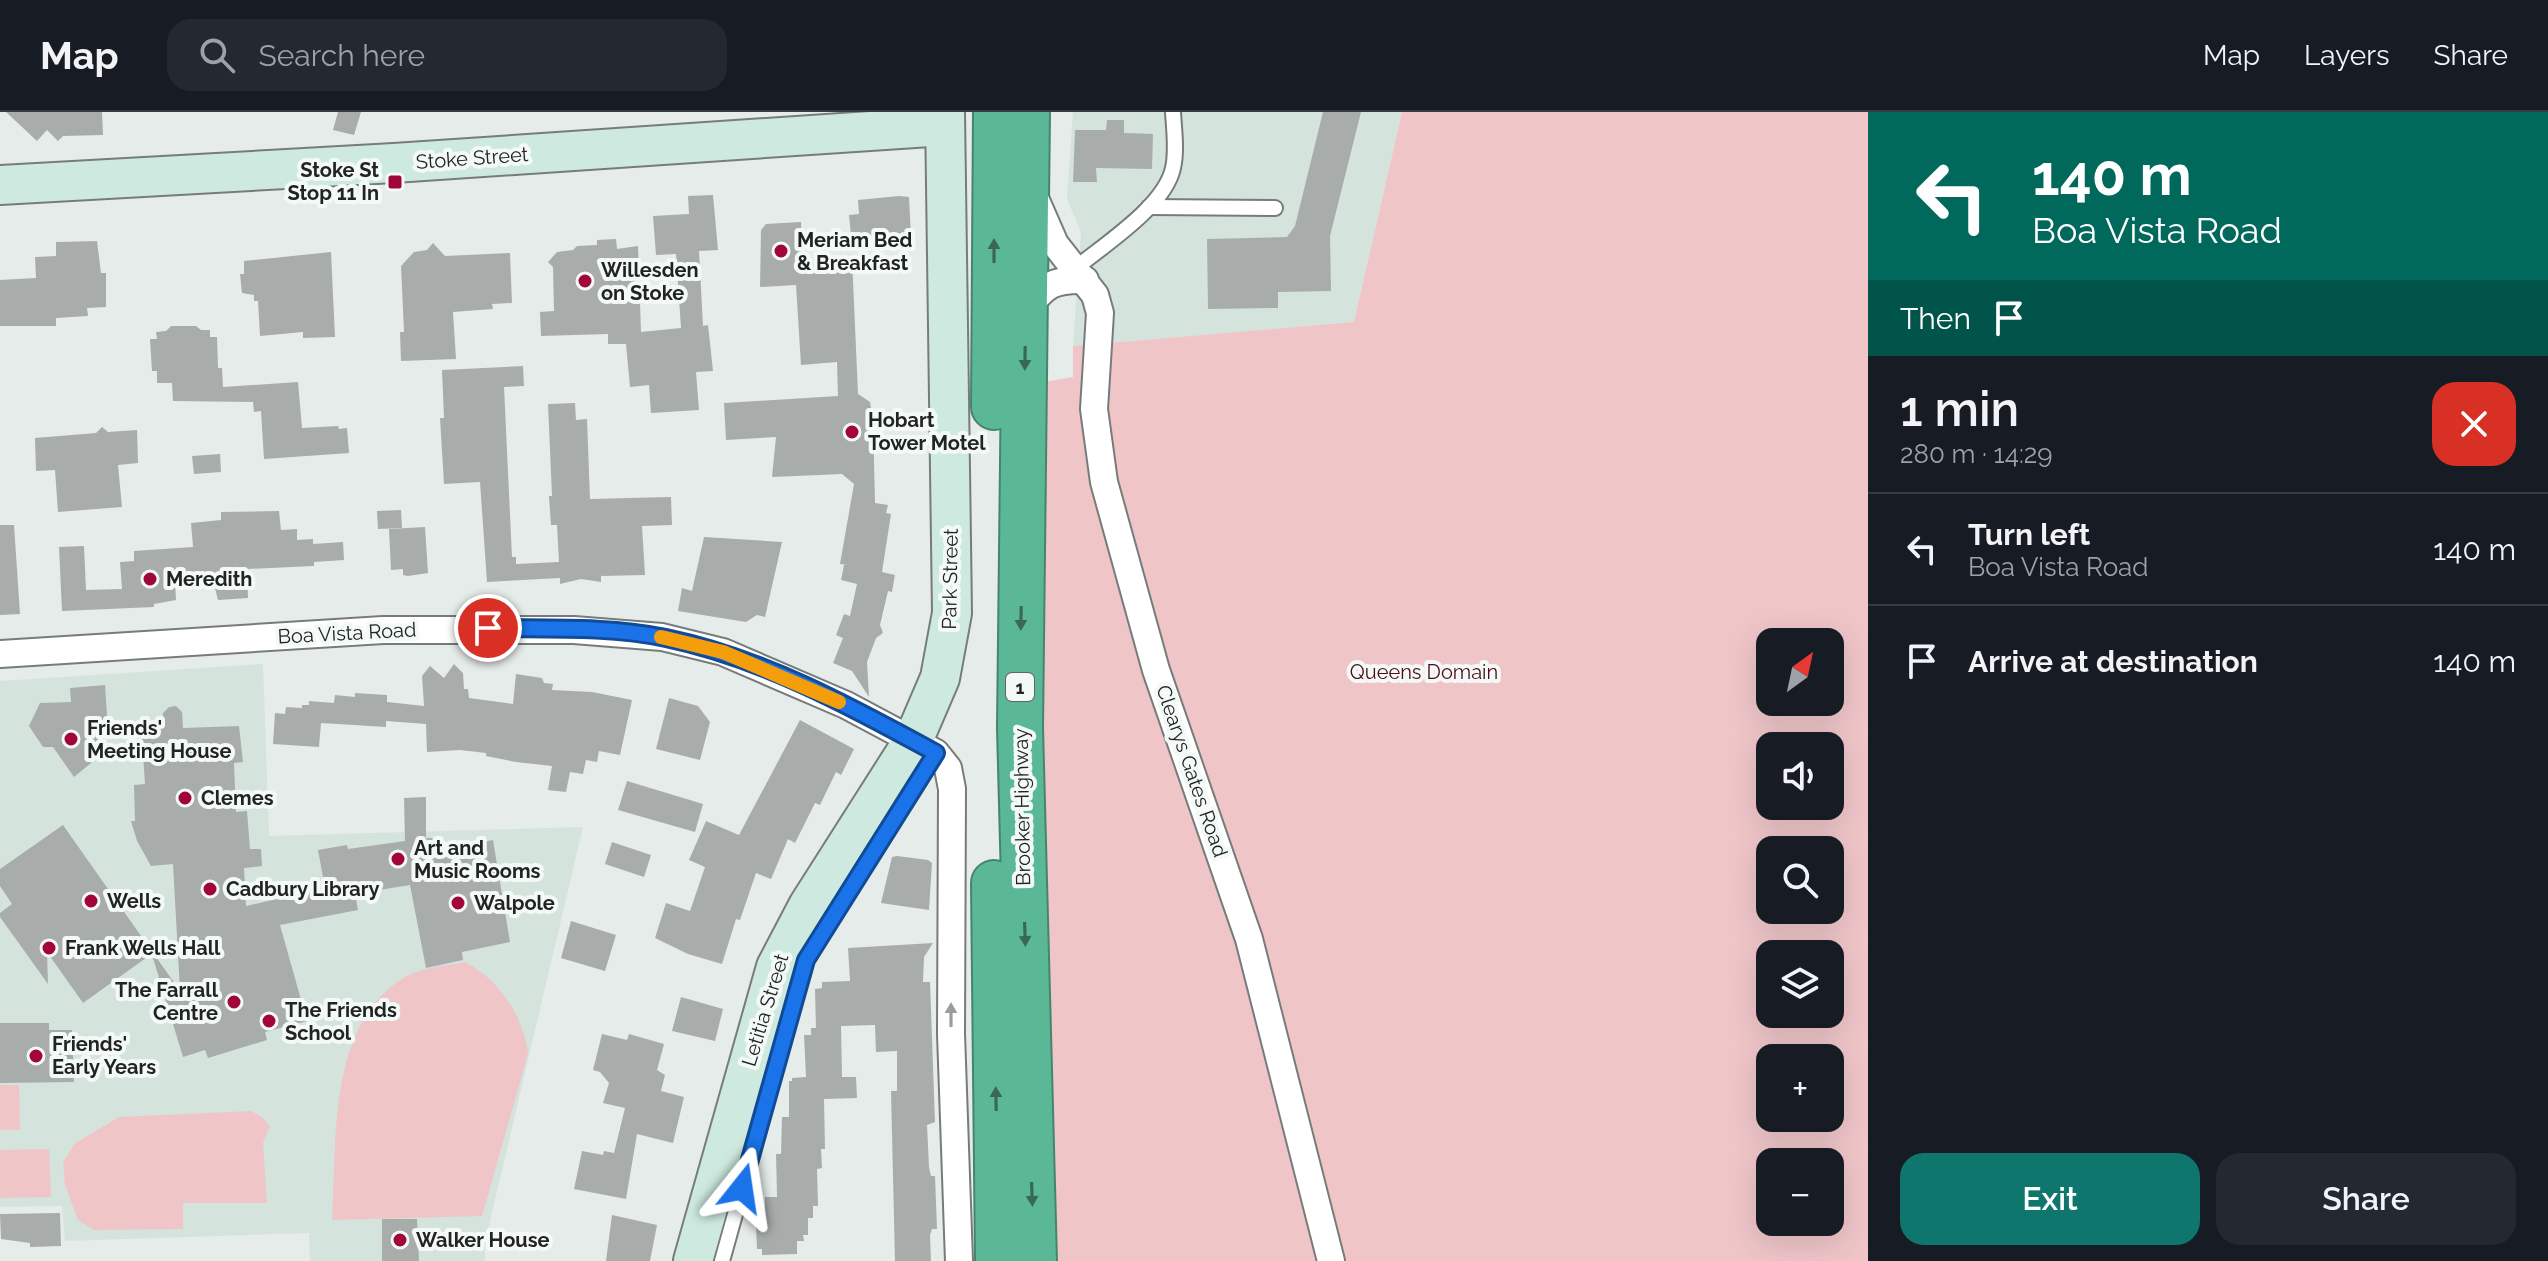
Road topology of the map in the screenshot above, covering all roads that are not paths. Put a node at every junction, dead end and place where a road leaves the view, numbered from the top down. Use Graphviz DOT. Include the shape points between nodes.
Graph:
graph roads {
  1 [pos="996,112"];
  2 [pos="1027,112"];
  3 [pos="1173,112"];
  4 [pos="945,119"];
  5 [pos="1027,169"];
  6 [pos="0,185"];
  7 [pos="1149,207"];
  8 [pos="1275,208"];
  9 [pos="1080,274"];
  10 [pos="1025,311"];
  11 [pos="0,654"];
  12 [pos="925,736"];
  13 [pos="693,1261"];
  14 [pos="722,1261"];
  15 [pos="959,1261"];
  16 [pos="998,1261"];
  17 [pos="1034,1261"];
  18 [pos="1331,1261"];
  16 -- 1 [label="highway, Brooker Highway / 1, one-way" via="993,721"];
  2 -- 5 [label="highway, Brooker Highway / 1"];
  3 -- 7 [label="lane" via="1173,167"];
  4 -- 6 [label="street, Stoke Street" via="383,164"];
  4 -- 12 [label="street, Park Street" via="952,613"];
  5 -- 9 [label="street, Clearys Gates Road" via="1055,244"];
  5 -- 10 [label="highway, Brooker Highway / 1"];
  7 -- 8 [label="lane"];
  7 -- 9 [label="lane"];
  9 -- 10 [label="street" via="1041,290"];
  9 -- 18 [label="street, Clearys Gates Road" via="1100,313 1094,409 1108,497 1156,670 1249,939"];
  10 -- 17 [label="highway, Brooker Highway / 1, one-way" via="1020,728"];
  11 -- 12 [label="street, Boa Vista Road" via="398,629 574,630 662,637 723,652"];
  12 -- 13 [label="street, Letitia Street" via="803,916 776,967"];
  12 -- 14 [label="lane, Letitia Street" via="806,960"];
  15 -- 12 [label="street, one-way" via="951,1034 952,789 948,768"];
}
